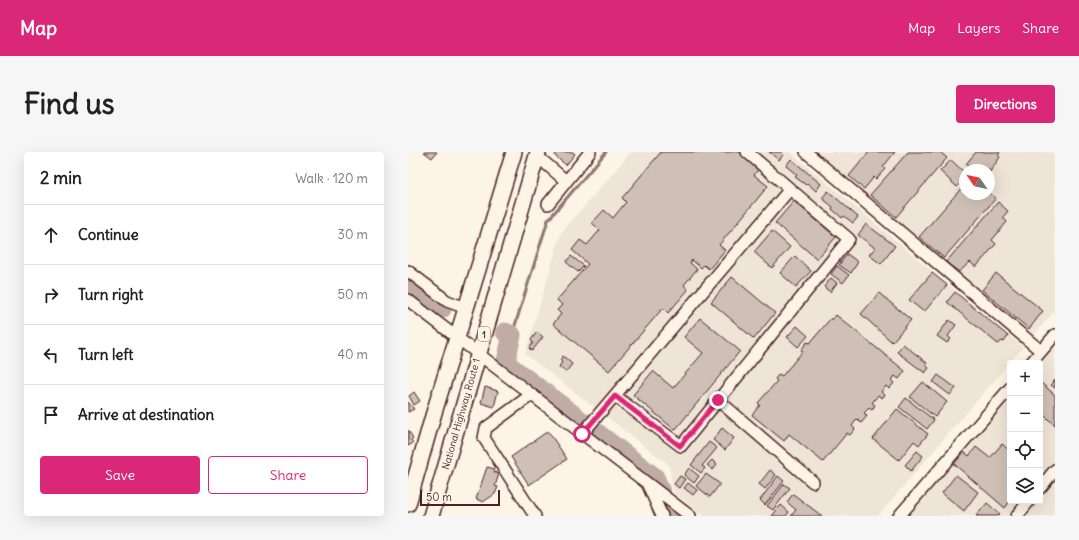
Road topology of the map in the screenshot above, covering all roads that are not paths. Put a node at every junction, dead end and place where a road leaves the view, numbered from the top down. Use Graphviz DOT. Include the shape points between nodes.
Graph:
graph roads {
  1 [pos="514,152"];
  2 [pos="590,152"];
  3 [pos="747,152"];
  4 [pos="806,152"];
  5 [pos="538,154"];
  6 [pos="566,181"];
  7 [pos="790,189"];
  8 [pos="548,204"];
  9 [pos="408,271"];
  10 [pos="408,300"];
  11 [pos="466,308"];
  12 [pos="1055,335"];
  13 [pos="457,338"];
  14 [pos="1041,351"];
  15 [pos="478,354"];
  16 [pos="1034,360"];
  17 [pos="1007,391"];
  18 [pos="531,395"];
  19 [pos="615,396"];
  20 [pos="718,400"];
  21 [pos="582,434"];
  22 [pos="1055,470"];
  23 [pos="412,476"];
  24 [pos="813,482"];
  25 [pos="1043,484"];
  26 [pos="650,486"];
  27 [pos="408,504"];
  28 [pos="1027,504"];
  29 [pos="678,509"];
  30 [pos="431,516"];
  31 [pos="535,516"];
  32 [pos="662,516"];
  33 [pos="690,516"];
  34 [pos="900,516"];
  35 [pos="1017,516"];
  1 -- 11 [label="highway"];
  2 -- 6 [label="street"];
  3 -- 7 [label="street"];
  4 -- 14 [label="street"];
  5 -- 6 [label="street"];
  5 -- 15 [label="highway, National Highway Route 1 / 1"];
  6 -- 8 [label="street"];
  7 -- 19 [label="street"];
  7 -- 20 [label="street" via="849,239"];
  9 -- 11 [label="street" via="447,301"];
  10 -- 13 [label="street"];
  11 -- 13 [label="highway"];
  12 -- 14 [label="street"];
  13 -- 15 [label="street"];
  13 -- 23 [label="highway"];
  14 -- 16 [label="street"];
  15 -- 18 [label="street"];
  15 -- 30 [label="highway, National Highway Route 1 / 1"];
  17 -- 34 [label="street"];
  18 -- 21 [label="street"];
  18 -- 31 [label="street" via="486,428 484,438"];
  19 -- 20 [label="street" via="680,446"];
  19 -- 21 [label="street"];
  20 -- 24 [label="street"];
  21 -- 26 [label="street"];
  22 -- 25 [label="street"];
  23 -- 27 [label="highway"];
  26 -- 29 [label="street"];
  26 -- 32 [label="street"];
  28 -- 35 [label="street"];
  29 -- 33 [label="street"];
}
